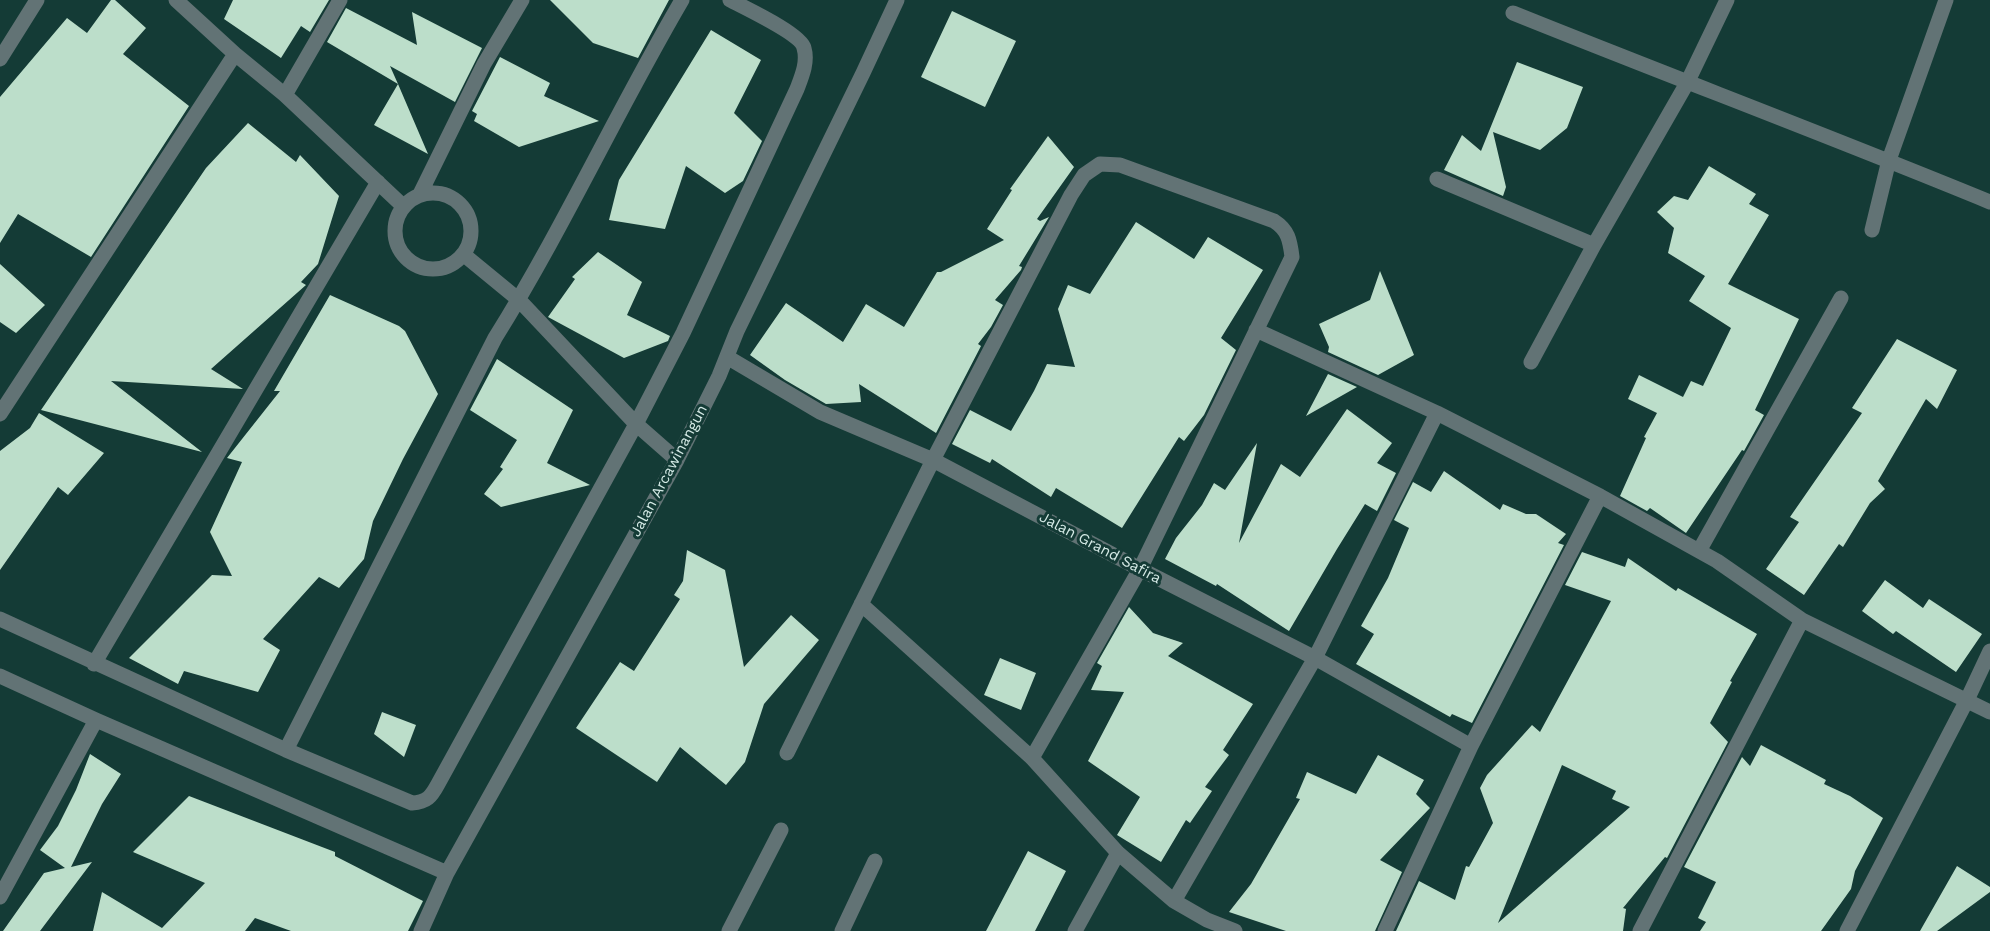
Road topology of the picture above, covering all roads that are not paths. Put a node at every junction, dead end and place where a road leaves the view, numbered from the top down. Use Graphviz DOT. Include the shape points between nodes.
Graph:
graph roads {
  1 [pos="37,0"];
  2 [pos="176,0"];
  3 [pos="340,0"];
  4 [pos="522,0"];
  5 [pos="682,0"];
  6 [pos="730,0"];
  7 [pos="897,0"];
  8 [pos="1726,0"];
  9 [pos="1946,0"];
  10 [pos="1513,13"];
  11 [pos="235,54"];
  12 [pos="0,59"];
  13 [pos="1687,83"];
  14 [pos="285,96"];
  15 [pos="1889,160"];
  16 [pos="1437,179"];
  17 [pos="378,182"];
  18 [pos="420,194"];
  19 [pos="1990,202"];
  20 [pos="403,206"];
  21 [pos="1872,230"];
  22 [pos="1594,246"];
  23 [pos="463,254"];
  24 [pos="1841,298"];
  25 [pos="519,300"];
  26 [pos="1257,330"];
  27 [pos="727,357"];
  28 [pos="1531,363"];
  29 [pos="0,414"];
  30 [pos="1437,414"];
  31 [pos="636,424"];
  32 [pos="677,460"];
  33 [pos="933,460"];
  34 [pos="1600,496"];
  35 [pos="1699,551"];
  36 [pos="1140,569"];
  37 [pos="861,604"];
  38 [pos="0,619"];
  39 [pos="1802,620"];
  40 [pos="1990,651"];
  41 [pos="1315,658"];
  42 [pos="94,664"];
  43 [pos="0,676"];
  44 [pos="1967,700"];
  45 [pos="1990,712"];
  46 [pos="96,720"];
  47 [pos="1471,746"];
  48 [pos="286,750"];
  49 [pos="787,753"];
  50 [pos="1032,758"];
  51 [pos="782,830"];
  52 [pos="1118,853"];
  53 [pos="875,861"];
  54 [pos="447,873"];
  55 [pos="0,897"];
  56 [pos="1174,901"];
  57 [pos="421,931"];
  58 [pos="729,931"];
  59 [pos="842,931"];
  60 [pos="1075,931"];
  61 [pos="1235,931"];
  62 [pos="1385,931"];
  63 [pos="1640,931"];
  64 [pos="1847,931"];
  1 -- 12 [label="street"];
  2 -- 11 [label="street"];
  3 -- 14 [label="street"];
  4 -- 18 [label="street" via="484,64"];
  5 -- 25 [label="street"];
  6 -- 31 [label="street" via="796,36 804,46 805,63 759,175"];
  7 -- 27 [label="street, Jalan Arcawinangun"];
  8 -- 13 [label="street"];
  9 -- 15 [label="street"];
  10 -- 13 [label="street"];
  11 -- 14 [label="street"];
  11 -- 29 [label="street"];
  13 -- 15 [label="street"];
  13 -- 22 [label="street"];
  14 -- 17 [label="street"];
  15 -- 19 [label="street"];
  15 -- 21 [label="street"];
  16 -- 22 [label="street"];
  17 -- 20 [label="street"];
  17 -- 42 [label="street"];
  18 -- 20 [label="street"];
  18 -- 23 [label="street" via="434,192 459,202 469,216 472,230"];
  20 -- 23 [label="street" via="394,225 396,243 409,262 428,270 441,269"];
  22 -- 28 [label="street"];
  23 -- 25 [label="street"];
  24 -- 35 [label="street"];
  25 -- 31 [label="street"];
  25 -- 48 [label="street" via="495,338"];
  26 -- 30 [label="street"];
  26 -- 33 [label="street" via="1292,256 1290,239 1283,227 1120,165 1100,164 1084,175 1071,195"];
  26 -- 36 [label="street"];
  27 -- 32 [label="street, Jalan Arcawinangun"];
  27 -- 33 [label="street, Jalan Grand Safira" via="819,412"];
  30 -- 34 [label="street"];
  30 -- 41 [label="street"];
  31 -- 32 [label="street"];
  31 -- 48 [label="street" via="431,796 412,804"];
  32 -- 54 [label="street, Jalan Arcawinangun"];
  33 -- 36 [label="street, Jalan Grand Safira"];
  33 -- 37 [label="street"];
  34 -- 35 [label="street"];
  34 -- 47 [label="street"];
  35 -- 39 [label="street"];
  36 -- 41 [label="street, Jalan Grand Safira"];
  36 -- 50 [label="street"];
  37 -- 49 [label="street"];
  37 -- 50 [label="street"];
  38 -- 42 [label="street"];
  39 -- 44 [label="street"];
  39 -- 63 [label="street"];
  40 -- 44 [label="street"];
  41 -- 47 [label="street, Jalan Grand Safira"];
  41 -- 56 [label="street"];
  42 -- 48 [label="street"];
  43 -- 46 [label="street"];
  44 -- 45 [label="street"];
  44 -- 64 [label="street"];
  46 -- 54 [label="street"];
  46 -- 55 [label="street"];
  47 -- 62 [label="street"];
  50 -- 52 [label="street"];
  51 -- 58 [label="street"];
  52 -- 56 [label="street"];
  52 -- 60 [label="street"];
  53 -- 59 [label="street"];
  54 -- 57 [label="street, Jalan Arcawinangun"];
  56 -- 61 [label="street"];
}
